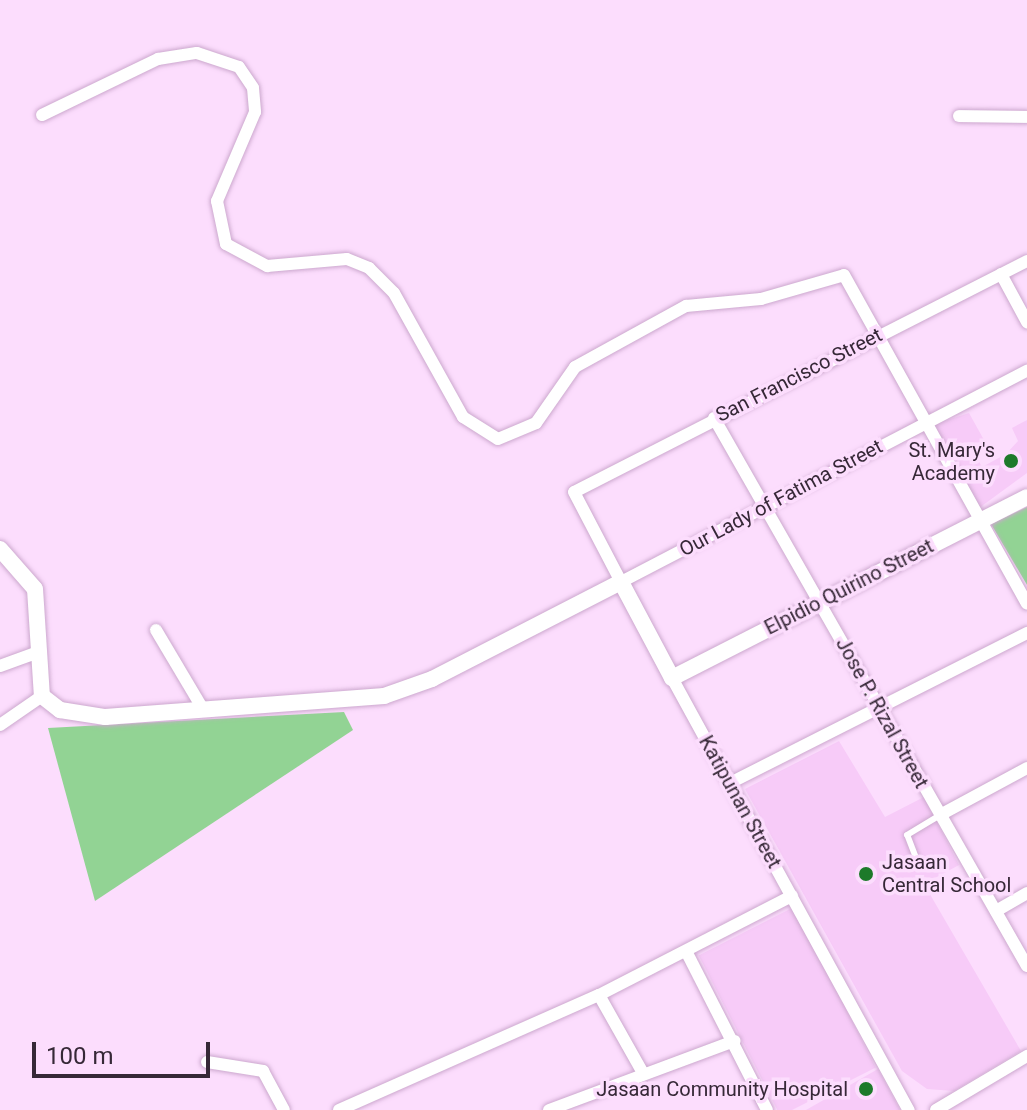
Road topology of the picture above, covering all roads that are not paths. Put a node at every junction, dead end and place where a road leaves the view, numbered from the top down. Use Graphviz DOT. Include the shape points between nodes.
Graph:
graph roads {
  1 [pos="42,115"];
  2 [pos="959,116"];
  3 [pos="1027,117"];
  4 [pos="1027,261"];
  5 [pos="1001,274"];
  6 [pos="1027,322"];
  7 [pos="880,334"];
  8 [pos="1027,371"];
  9 [pos="714,418"];
  10 [pos="925,425"];
  11 [pos="574,492"];
  12 [pos="1027,497"];
  13 [pos="765,506"];
  14 [pos="980,521"];
  15 [pos="0,549"];
  16 [pos="621,582"];
  17 [pos="820,602"];
  18 [pos="1027,604"];
  19 [pos="156,630"];
  20 [pos="1027,633"];
  21 [pos="36,653"];
  22 [pos="0,666"];
  23 [pos="672,678"];
  24 [pos="42,696"];
  25 [pos="203,709"];
  26 [pos="879,709"];
  27 [pos="0,725"];
  28 [pos="1027,768"];
  29 [pos="730,783"];
  30 [pos="940,815"];
  31 [pos="918,863"];
  32 [pos="1027,893"];
  33 [pos="792,896"];
  34 [pos="996,911"];
  35 [pos="686,951"];
  36 [pos="1027,966"];
  37 [pos="599,995"];
  38 [pos="735,1041"];
  39 [pos="1027,1056"];
  40 [pos="207,1062"];
  41 [pos="643,1073"];
  42 [pos="284,1110"];
  43 [pos="339,1110"];
  44 [pos="549,1110"];
  45 [pos="767,1110"];
  46 [pos="909,1110"];
  47 [pos="936,1110"];
  1 -- 7 [label="street" via="158,59 197,53 239,67 253,88 255,112 217,201 226,244 267,266 347,259 369,268 394,293 463,417 498,439 536,423 575,367 686,306 761,299 838,275 855,286"];
  2 -- 3 [label="street"];
  4 -- 5 [label="street, San Francisco Street"];
  5 -- 6 [label="street"];
  5 -- 7 [label="street, San Francisco Street"];
  7 -- 9 [label="street, San Francisco Street"];
  7 -- 10 [label="street"];
  8 -- 10 [label="street, Our Lady of Fatima Street"];
  9 -- 11 [label="street, San Francisco Street"];
  9 -- 13 [label="street, Jose P. Rizal Street"];
  10 -- 13 [label="street, Our Lady of Fatima Street"];
  10 -- 14 [label="street"];
  11 -- 16 [label="street, Katipunan Street"];
  12 -- 14 [label="street, Elpidio Quirino Street"];
  13 -- 16 [label="street, Our Lady of Fatima Street"];
  13 -- 17 [label="street, Jose P. Rizal Street"];
  14 -- 17 [label="street, Elpidio Quirino Street"];
  14 -- 18 [label="street"];
  15 -- 21 [label="street" via="35,589"];
  16 -- 23 [label="street, Katipunan Street"];
  16 -- 25 [label="street" via="432,679 384,696"];
  17 -- 23 [label="street, Elpidio Quirino Street"];
  17 -- 26 [label="street, Jose P. Rizal Street"];
  19 -- 25 [label="street"];
  20 -- 26 [label="street"];
  21 -- 22 [label="street"];
  21 -- 24 [label="street"];
  23 -- 29 [label="street, Katipunan Street"];
  24 -- 25 [label="street" via="78,715"];
  24 -- 27 [label="street"];
  26 -- 29 [label="street"];
  26 -- 30 [label="street, Jose P. Rizal Street"];
  28 -- 30 [label="street"];
  29 -- 33 [label="street, Katipunan Street"];
  30 -- 31 [label="lane" via="907,835"];
  30 -- 34 [label="street, Jose P. Rizal Street"];
  32 -- 34 [label="street"];
  33 -- 35 [label="street"];
  33 -- 46 [label="street, Katipunan Street"];
  34 -- 36 [label="street, Jose P. Rizal Street"];
  35 -- 37 [label="street"];
  35 -- 38 [label="street"];
  37 -- 41 [label="street"];
  37 -- 43 [label="street"];
  38 -- 41 [label="street"];
  38 -- 45 [label="street"];
  39 -- 47 [label="street"];
  40 -- 42 [label="street" via="263,1071"];
  41 -- 44 [label="street"];
}
